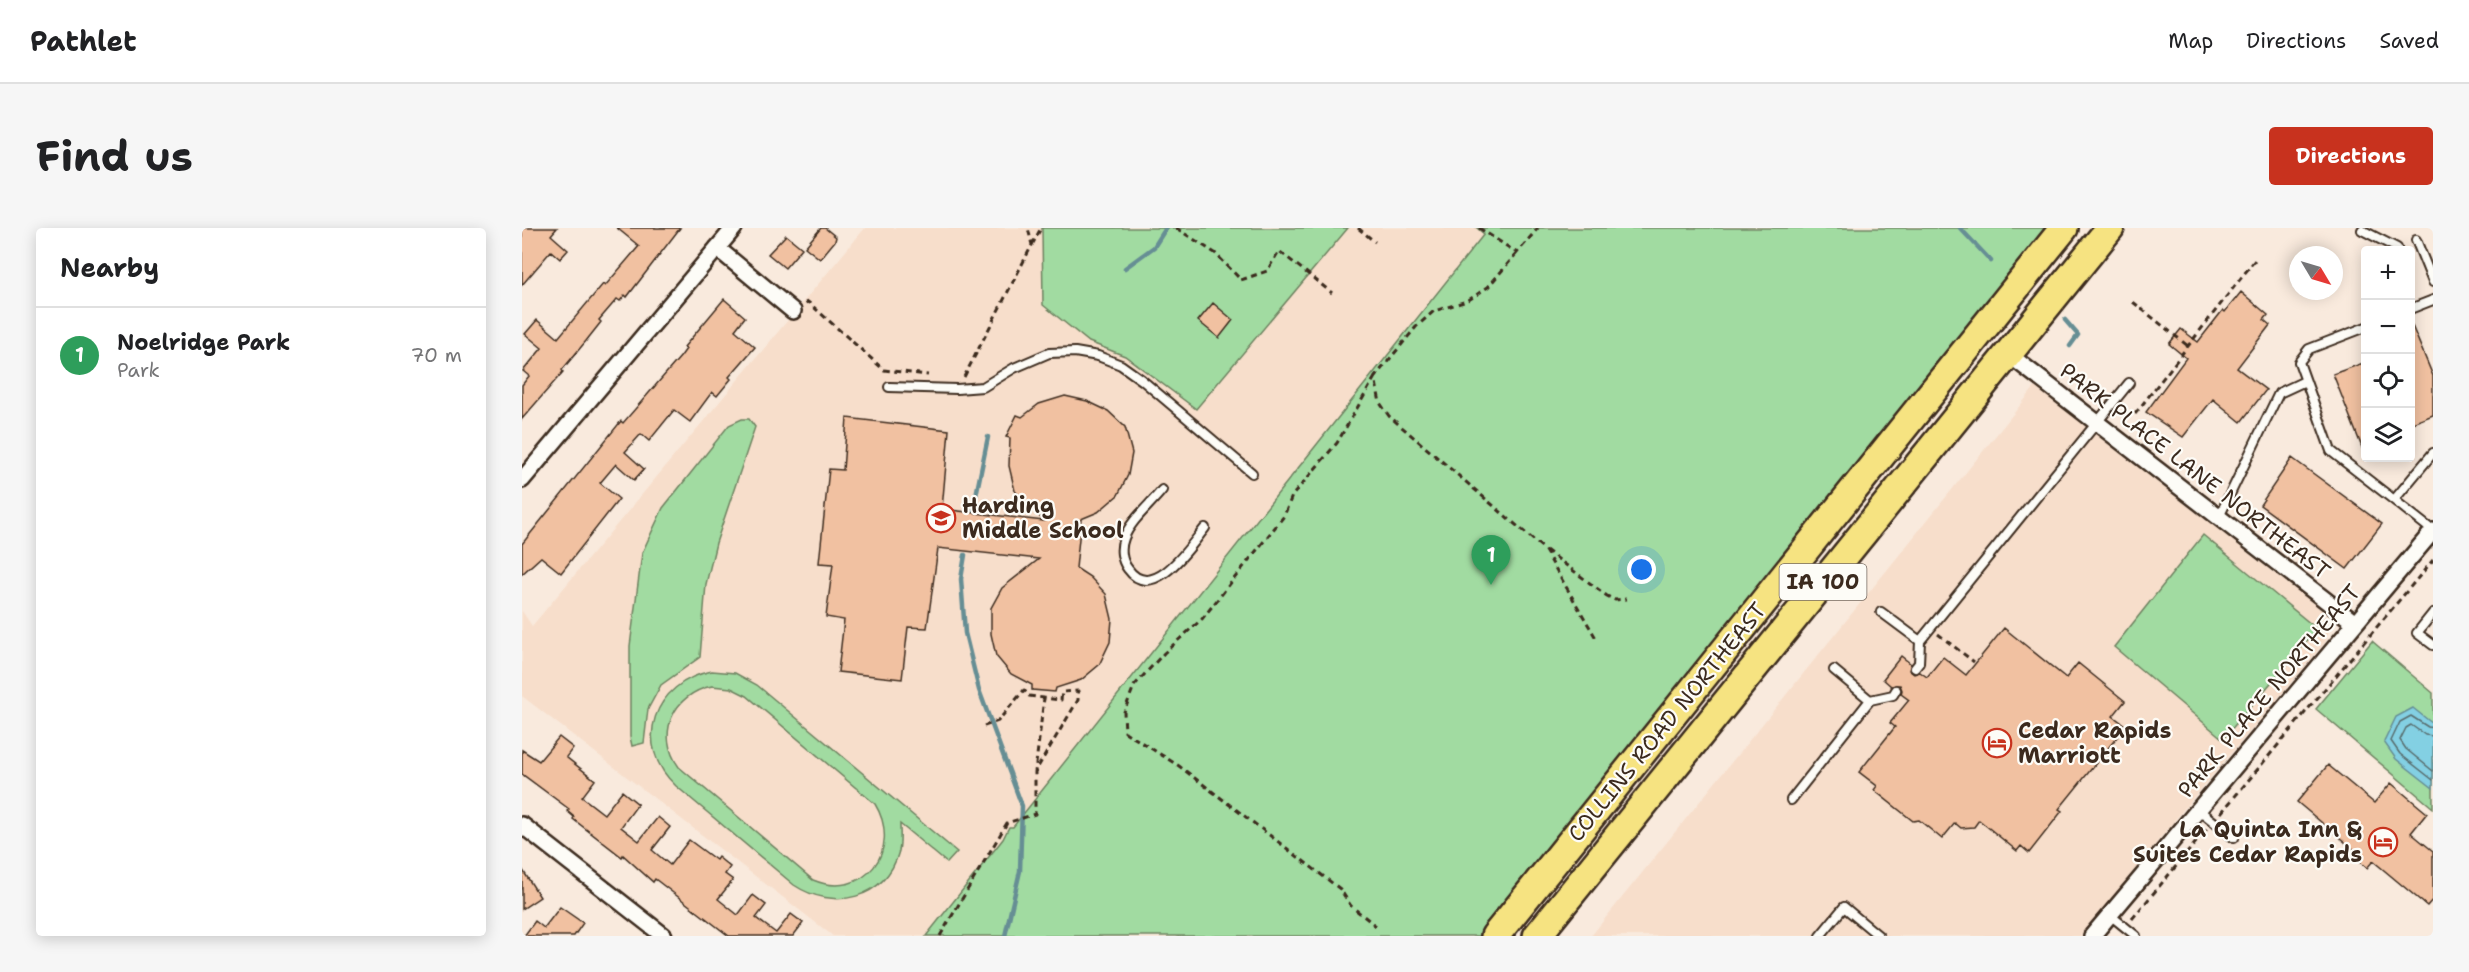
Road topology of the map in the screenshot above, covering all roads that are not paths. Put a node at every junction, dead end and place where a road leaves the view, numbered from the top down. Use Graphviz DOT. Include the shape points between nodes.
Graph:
graph roads {
  1 [pos="734,228"];
  2 [pos="2064,228"];
  3 [pos="2082,228"];
  4 [pos="2110,228"];
  5 [pos="2362,230"];
  6 [pos="2416,240"];
  7 [pos="2393,246"];
  8 [pos="717,248"];
  9 [pos="2433,282"];
  10 [pos="2433,300"];
  11 [pos="2415,307"];
  12 [pos="790,308"];
  13 [pos="2361,329"];
  14 [pos="2007,353"];
  15 [pos="2306,381"];
  16 [pos="2128,383"];
  17 [pos="889,387"];
  18 [pos="2097,423"];
  19 [pos="2433,453"];
  20 [pos="1252,473"];
  21 [pos="522,480"];
  22 [pos="1162,490"];
  23 [pos="2394,500"];
  24 [pos="2219,517"];
  25 [pos="1205,528"];
  26 [pos="2433,531"];
  27 [pos="1881,612"];
  28 [pos="2433,613"];
  29 [pos="2355,623"];
  30 [pos="1920,641"];
  31 [pos="2433,645"];
  32 [pos="1915,668"];
  33 [pos="1834,670"];
  34 [pos="1896,690"];
  35 [pos="1870,700"];
  36 [pos="1791,800"];
  37 [pos="2199,810"];
  38 [pos="522,825"];
  39 [pos="2234,838"];
  40 [pos="2110,915"];
  41 [pos="664,936"];
  42 [pos="1495,936"];
  43 [pos="1537,936"];
  44 [pos="1820,936"];
  45 [pos="1879,936"];
  46 [pos="2092,936"];
  47 [pos="2136,936"];
  1 -- 8 [label="street"];
  2 -- 42 [label="highway, COLLINS ROAD NORTHEAST / IA 100"];
  3 -- 14 [label="highway" via="2002,330"];
  4 -- 14 [label="highway, COLLINS ROAD NORTHEAST / IA 100"];
  5 -- 7 [label="lane"];
  6 -- 9 [label="lane"];
  8 -- 12 [label="street"];
  8 -- 21 [label="street"];
  10 -- 11 [label="lane"];
  13 -- 15 [label="lane" via="2309,349 2299,362"];
  14 -- 18 [label="street, PARK PLACE LANE NORTHEAST"];
  14 -- 43 [label="highway, COLLINS ROAD NORTHEAST / IA 100"];
  15 -- 23 [label="lane" via="2331,451"];
  15 -- 24 [label="lane" via="2279,393"];
  16 -- 18 [label="lane"];
  17 -- 20 [label="lane" via="982,387 1049,353 1098,356 1142,380"];
  18 -- 24 [label="street, PARK PLACE LANE NORTHEAST"];
  18 -- 30 [label="lane"];
  19 -- 23 [label="lane"];
  22 -- 25 [label="lane" via="1124,538 1121,549 1129,571 1141,578 1165,574"];
  23 -- 26 [label="lane"];
  24 -- 29 [label="street, PARK PLACE LANE NORTHEAST"];
  26 -- 29 [label="street, PARK PLACE NORTHEAST"];
  27 -- 30 [label="lane"];
  28 -- 31 [label="lane" via="2417,633"];
  29 -- 37 [label="street, PARK PLACE NORTHEAST"];
  30 -- 32 [label="lane" via="1919,663"];
  33 -- 35 [label="lane"];
  34 -- 35 [label="lane" via="1893,695"];
  35 -- 36 [label="lane"];
  37 -- 39 [label="lane"];
  37 -- 40 [label="street, PARK PLACE NORTHEAST"];
  38 -- 41 [label="street"];
  40 -- 46 [label="street, PARK PLACE NORTHEAST"];
  40 -- 47 [label="lane"];
  44 -- 45 [label="lane" via="1844,907"];
}
